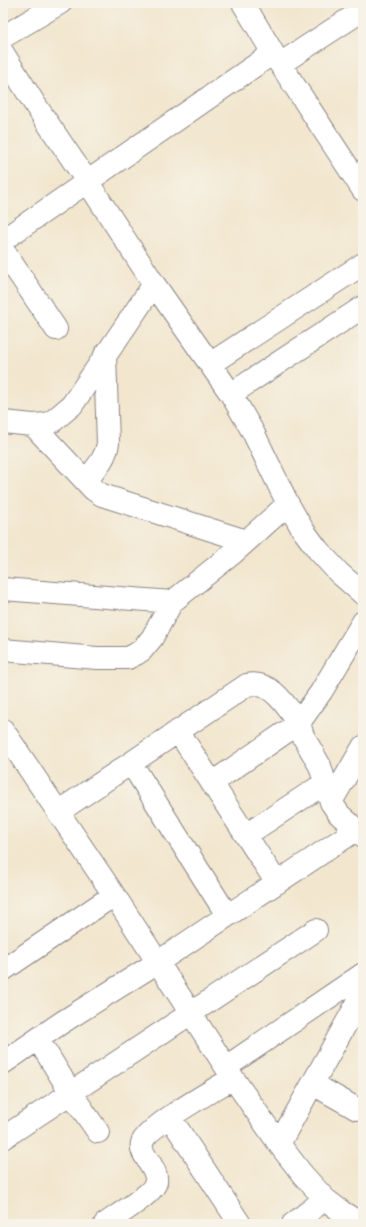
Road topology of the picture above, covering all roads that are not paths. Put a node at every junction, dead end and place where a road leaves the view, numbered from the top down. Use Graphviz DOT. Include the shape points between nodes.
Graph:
graph roads {
  1 [pos="60,3"];
  2 [pos="243,3"];
  3 [pos="363,10"];
  4 [pos="3,37"];
  5 [pos="3,53"];
  6 [pos="277,58"];
  7 [pos="87,181"];
  8 [pos="363,190"];
  9 [pos="3,240"];
  10 [pos="3,250"];
  11 [pos="363,264"];
  12 [pos="154,284"];
  13 [pos="363,307"];
  14 [pos="56,329"];
  15 [pos="105,355"];
  16 [pos="210,364"];
  17 [pos="231,394"];
  18 [pos="3,422"];
  19 [pos="33,425"];
  20 [pos="86,481"];
  21 [pos="288,504"];
  22 [pos="246,542"];
  23 [pos="3,589"];
  24 [pos="363,594"];
  25 [pos="172,602"];
  26 [pos="363,622"];
  27 [pos="3,650"];
  28 [pos="299,723"];
  29 [pos="3,730"];
  30 [pos="178,731"];
  31 [pos="363,747"];
  32 [pos="131,763"];
  33 [pos="212,783"];
  34 [pos="328,793"];
  35 [pos="58,812"];
  36 [pos="360,833"];
  37 [pos="246,835"];
  38 [pos="277,883"];
  39 [pos="114,895"];
  40 [pos="227,915"];
  41 [pos="316,930"];
  42 [pos="158,962"];
  43 [pos="3,970"];
  44 [pos="363,974"];
  45 [pos="363,993"];
  46 [pos="191,1013"];
  47 [pos="38,1039"];
  48 [pos="3,1063"];
  49 [pos="229,1073"];
  50 [pos="313,1084"];
  51 [pos="71,1093"];
  52 [pos="363,1108"];
  53 [pos="170,1117"];
  54 [pos="98,1132"];
  55 [pos="3,1138"];
  56 [pos="279,1144"];
  57 [pos="325,1199"];
  58 [pos="105,1224"];
  59 [pos="240,1224"];
  60 [pos="293,1224"];
  61 [pos="361,1224"];
  1 -- 4 [label="street"];
  2 -- 6 [label="street"];
  3 -- 6 [label="street"];
  5 -- 7 [label="street"];
  6 -- 7 [label="street"];
  6 -- 8 [label="street"];
  7 -- 9 [label="street"];
  7 -- 12 [label="street"];
  10 -- 14 [label="street"];
  11 -- 16 [label="street"];
  12 -- 15 [label="street"];
  12 -- 16 [label="street"];
  13 -- 17 [label="street"];
  15 -- 19 [label="street" via="72,405 53,421"];
  15 -- 20 [label="street" via="107,452"];
  16 -- 17 [label="street"];
  17 -- 21 [label="street"];
  18 -- 19 [label="street"];
  19 -- 20 [label="street"];
  20 -- 22 [label="street" via="102,495 115,500"];
  21 -- 22 [label="street"];
  21 -- 24 [label="street" via="318,550"];
  22 -- 25 [label="street"];
  23 -- 25 [label="street"];
  25 -- 27 [label="street" via="152,638 142,650 128,658"];
  26 -- 28 [label="street"];
  28 -- 30 [label="street" via="269,688 253,684 238,691"];
  28 -- 33 [label="street"];
  28 -- 34 [label="street" via="303,736 320,766"];
  29 -- 35 [label="street"];
  30 -- 32 [label="street"];
  30 -- 33 [label="street"];
  31 -- 34 [label="street"];
  32 -- 35 [label="street"];
  32 -- 40 [label="street"];
  33 -- 37 [label="street"];
  34 -- 36 [label="street" via="339,814"];
  34 -- 37 [label="street"];
  35 -- 39 [label="street"];
  36 -- 38 [label="street"];
  37 -- 38 [label="street"];
  38 -- 40 [label="street"];
  39 -- 42 [label="street"];
  39 -- 43 [label="street"];
  40 -- 42 [label="street"];
  41 -- 46 [label="street"];
  42 -- 46 [label="street"];
  42 -- 47 [label="street"];
  44 -- 49 [label="street"];
  45 -- 50 [label="street"];
  46 -- 49 [label="street"];
  46 -- 51 [label="street"];
  47 -- 48 [label="street"];
  47 -- 51 [label="street"];
  49 -- 53 [label="street"];
  49 -- 56 [label="street"];
  50 -- 52 [label="street" via="357,1109"];
  50 -- 56 [label="street"];
  51 -- 54 [label="street"];
  51 -- 55 [label="street"];
  53 -- 58 [label="street" via="146,1136 142,1143 142,1151 156,1172 156,1183 150,1192"];
  53 -- 59 [label="street"];
  56 -- 57 [label="street" via="302,1175"];
  57 -- 60 [label="street"];
  57 -- 61 [label="street"];
}
